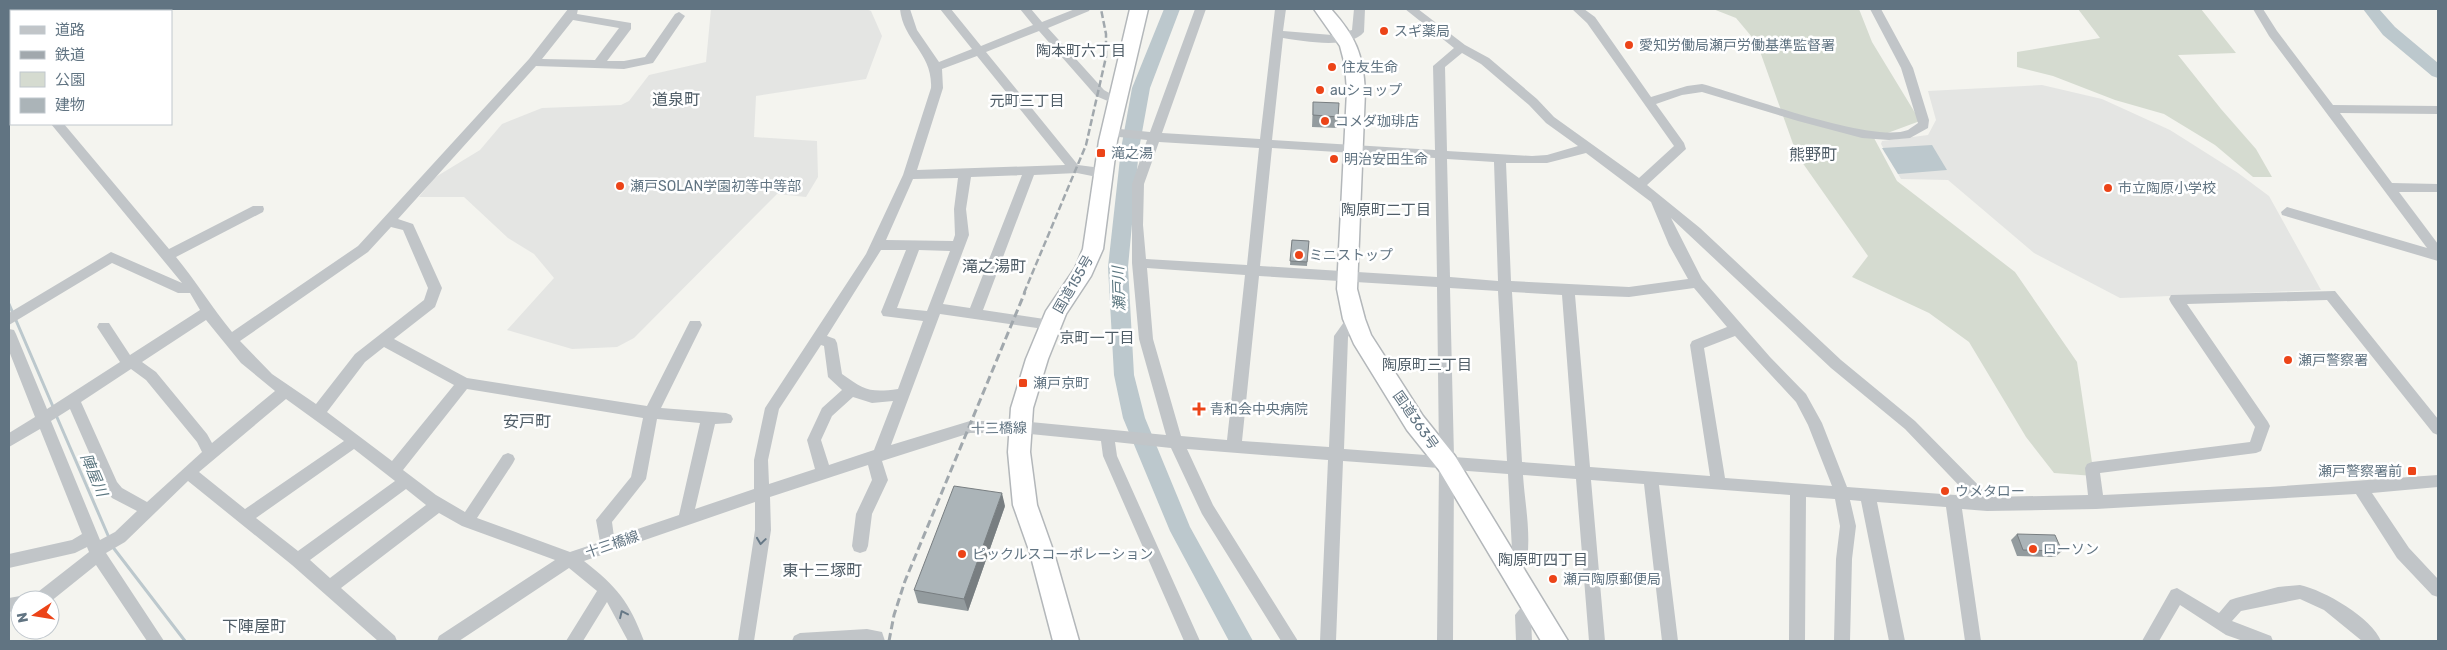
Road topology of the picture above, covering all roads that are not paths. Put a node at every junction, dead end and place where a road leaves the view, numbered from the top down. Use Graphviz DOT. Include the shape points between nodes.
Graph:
graph roads {
  1 [pos="905,9"];
  2 [pos="946,9"];
  3 [pos="1025,9"];
  4 [pos="1085,9"];
  5 [pos="1139,9"];
  6 [pos="1200,9"];
  7 [pos="1280,9"];
  8 [pos="1322,9"];
  9 [pos="1360,9"];
  10 [pos="1411,9"];
  11 [pos="1577,9"];
  12 [pos="1876,9"];
  13 [pos="571,12"];
  14 [pos="2260,13"];
  15 [pos="679,16"];
  16 [pos="1041,26"];
  17 [pos="1278,34"];
  18 [pos="1347,38"];
  19 [pos="1461,48"];
  20 [pos="981,50"];
  21 [pos="533,62"];
  22 [pos="598,64"];
  23 [pos="937,67"];
  24 [pos="1117,101"];
  25 [pos="1648,102"];
  26 [pos="2329,109"];
  27 [pos="2438,110"];
  28 [pos="58,125"];
  29 [pos="1115,132"];
  30 [pos="1151,136"];
  31 [pos="1267,143"];
  32 [pos="1354,148"];
  33 [pos="1588,148"];
  34 [pos="1442,154"];
  35 [pos="1500,158"];
  36 [pos="1074,169"];
  37 [pos="1030,170"];
  38 [pos="965,174"];
  39 [pos="1102,174"];
  40 [pos="909,175"];
  41 [pos="1639,185"];
  42 [pos="2388,187"];
  43 [pos="2438,188"];
  44 [pos="1655,198"];
  45 [pos="258,209"];
  46 [pos="2287,212"];
  47 [pos="388,221"];
  48 [pos="877,245"];
  49 [pos="914,246"];
  50 [pos="958,246"];
  51 [pos="2438,255"];
  52 [pos="166,256"];
  53 [pos="1139,263"];
  54 [pos="1251,269"];
  55 [pos="1347,276"];
  56 [pos="1444,282"];
  57 [pos="1698,283"];
  58 [pos="193,287"];
  59 [pos="1504,287"];
  60 [pos="1568,290"];
  61 [pos="208,312"];
  62 [pos="935,312"];
  63 [pos="975,313"];
  64 [pos="13,318"];
  65 [pos="1354,319"];
  66 [pos="696,325"];
  67 [pos="1051,326"];
  68 [pos="104,327"];
  69 [pos="1737,329"];
  70 [pos="9,334"];
  71 [pos="818,339"];
  72 [pos="231,340"];
  73 [pos="384,340"];
  74 [pos="129,362"];
  75 [pos="464,383"];
  76 [pos="852,389"];
  77 [pos="285,390"];
  78 [pos="902,394"];
  79 [pos="57,411"];
  80 [pos="651,412"];
  81 [pos="318,413"];
  82 [pos="709,418"];
  83 [pos="726,419"];
  84 [pos="1020,427"];
  85 [pos="2438,429"];
  86 [pos="1112,435"];
  87 [pos="9,441"];
  88 [pos="354,441"];
  89 [pos="1171,442"];
  90 [pos="1234,447"];
  91 [pos="210,454"];
  92 [pos="1337,454"];
  93 [pos="876,456"];
  94 [pos="508,459"];
  95 [pos="1447,463"];
  96 [pos="1516,468"];
  97 [pos="393,471"];
  98 [pos="188,472"];
  99 [pos="824,472"];
  100 [pos="1584,473"];
  101 [pos="407,480"];
  102 [pos="1651,480"];
  103 [pos="2438,481"];
  104 [pos="1719,484"];
  105 [pos="2360,488"];
  106 [pos="1798,490"];
  107 [pos="761,493"];
  108 [pos="1841,494"];
  109 [pos="1868,496"];
  110 [pos="1953,502"];
  111 [pos="2096,502"];
  112 [pos="439,504"];
  113 [pos="1987,504"];
  114 [pos="148,510"];
  115 [pos="245,517"];
  116 [pos="467,520"];
  117 [pos="684,520"];
  118 [pos="608,546"];
  119 [pos="860,546"];
  120 [pos="97,547"];
  121 [pos="570,559"];
  122 [pos="298,560"];
  123 [pos="9,561"];
  124 [pos="1515,576"];
  125 [pos="329,588"];
  126 [pos="607,589"];
  127 [pos="51,590"];
  128 [pos="2438,590"];
  129 [pos="1533,605"];
  130 [pos="2227,632"];
  131 [pos="156,641"];
  132 [pos="389,641"];
  133 [pos="445,641"];
  134 [pos="574,641"];
  135 [pos="636,641"];
  136 [pos="746,641"];
  137 [pos="800,641"];
  138 [pos="877,641"];
  139 [pos="1066,641"];
  140 [pos="1192,641"];
  141 [pos="1290,641"];
  142 [pos="1328,641"];
  143 [pos="1445,641"];
  144 [pos="1524,641"];
  145 [pos="1555,641"];
  146 [pos="1597,641"];
  147 [pos="1670,641"];
  148 [pos="1797,641"];
  149 [pos="1842,641"];
  150 [pos="1897,641"];
  151 [pos="1973,641"];
  152 [pos="2150,641"];
  153 [pos="2265,641"];
  154 [pos="2373,641"];
  1 -- 23 [label="street" via="910,26"];
  2 -- 20 [label="street"];
  3 -- 16 [label="street"];
  4 -- 16 [label="street"];
  5 -- 24 [label="highway, 国道155号"];
  6 -- 30 [label="street"];
  7 -- 17 [label="street"];
  8 -- 18 [label="highway, 国道363号"];
  9 -- 18 [label="street" via="1358,32"];
  10 -- 19 [label="street"];
  11 -- 25 [label="street" via="1591,20"];
  12 -- 25 [label="street" via="1909,74 1924,125 1920,130 1888,137 1862,133 1701,88"];
  13 -- 21 [label="street"];
  13 -- 22 [label="street" via="627,26"];
  14 -- 26 [label="street"];
  15 -- 22 [label="street" via="649,60 624,65"];
  16 -- 20 [label="street"];
  16 -- 24 [label="street" via="1100,93"];
  17 -- 18 [label="street"];
  17 -- 31 [label="street"];
  18 -- 32 [label="highway, 国道363号" via="1355,60"];
  19 -- 33 [label="street" via="1485,61 1550,120"];
  19 -- 34 [label="street" via="1440,66"];
  20 -- 23 [label="street"];
  20 -- 36 [label="street"];
  21 -- 22 [label="street"];
  21 -- 47 [label="street"];
  23 -- 40 [label="street" via="940,76 938,88"];
  24 -- 29 [label="highway, 国道155号"];
  25 -- 41 [label="street" via="1669,127 1680,149"];
  26 -- 27 [label="street"];
  26 -- 42 [label="street"];
  28 -- 52 [label="street"];
  29 -- 30 [label="street"];
  29 -- 39 [label="highway, 国道155号"];
  30 -- 31 [label="street"];
  30 -- 53 [label="street" via="1138,184"];
  31 -- 32 [label="street"];
  31 -- 54 [label="street"];
  32 -- 34 [label="street"];
  32 -- 55 [label="highway, 国道363号"];
  33 -- 35 [label="street" via="1547,159"];
  33 -- 41 [label="street"];
  34 -- 35 [label="street"];
  34 -- 56 [label="street"];
  35 -- 59 [label="street"];
  36 -- 37 [label="street"];
  36 -- 39 [label="street"];
  37 -- 38 [label="street"];
  37 -- 63 [label="street"];
  38 -- 40 [label="street"];
  38 -- 50 [label="street" via="960,209 962,234"];
  39 -- 67 [label="highway, 国道155号" via="1090,258"];
  40 -- 48 [label="street"];
  41 -- 44 [label="street"];
  42 -- 43 [label="street"];
  42 -- 51 [label="street"];
  44 -- 57 [label="street"];
  44 -- 113 [label="street" via="1701,236 1836,364 1910,425"];
  45 -- 52 [label="street"];
  46 -- 51 [label="street"];
  47 -- 72 [label="street" via="363,248"];
  47 -- 73 [label="street" via="408,227 435,288 430,303"];
  48 -- 49 [label="street"];
  48 -- 71 [label="street"];
  49 -- 50 [label="street"];
  49 -- 62 [label="street" via="888,312"];
  50 -- 62 [label="street"];
  52 -- 58 [label="street"];
  53 -- 54 [label="street"];
  53 -- 89 [label="street" via="1146,339"];
  54 -- 55 [label="street"];
  54 -- 90 [label="street"];
  55 -- 56 [label="street"];
  55 -- 65 [label="highway, 国道363号" via="1348,300"];
  56 -- 59 [label="street"];
  56 -- 95 [label="street"];
  57 -- 60 [label="street" via="1629,292"];
  57 -- 69 [label="street"];
  58 -- 61 [label="street"];
  58 -- 64 [label="street" via="183,289 111,256"];
  59 -- 60 [label="street"];
  59 -- 96 [label="street"];
  60 -- 100 [label="street"];
  61 -- 72 [label="street"];
  61 -- 74 [label="street"];
  62 -- 63 [label="street"];
  62 -- 78 [label="street"];
  63 -- 67 [label="street"];
  65 -- 92 [label="street" via="1341,336"];
  65 -- 95 [label="highway, 国道363号" via="1362,338 1415,423"];
  66 -- 80 [label="street"];
  67 -- 84 [label="highway, 国道155号" via="1026,391"];
  68 -- 74 [label="street"];
  69 -- 104 [label="street" via="1697,345"];
  69 -- 108 [label="street" via="1801,398 1838,478"];
  70 -- 79 [label="street"];
  71 -- 76 [label="street" via="830,343 834,377"];
  71 -- 107 [label="street" via="772,408 761,460"];
  72 -- 77 [label="street" via="246,359"];
  73 -- 75 [label="street"];
  73 -- 81 [label="street" via="360,358"];
  74 -- 79 [label="street"];
  74 -- 91 [label="street" via="151,376 202,438"];
  75 -- 80 [label="street"];
  75 -- 97 [label="street"];
  76 -- 78 [label="street" via="873,399"];
  76 -- 99 [label="street" via="827,412 814,440"];
  77 -- 81 [label="street"];
  77 -- 91 [label="street"];
  78 -- 93 [label="street"];
  79 -- 87 [label="street"];
  79 -- 114 [label="street" via="117,493"];
  79 -- 120 [label="street"];
  80 -- 82 [label="street"];
  80 -- 118 [label="street" via="638,479 604,520"];
  81 -- 88 [label="street"];
  82 -- 83 [label="street"];
  82 -- 117 [label="street"];
  84 -- 86 [label="street, 十三橋線"];
  84 -- 93 [label="street, 十三橋線" via="970,427"];
  84 -- 139 [label="highway, 国道155号" via="1019,452 1025,505 1045,562"];
  85 -- 111 [label="street" via="2330,296 2176,299 2263,426 2256,447 2092,468"];
  86 -- 89 [label="street, 十三橋線"];
  86 -- 140 [label="street" via="1110,456"];
  88 -- 97 [label="street"];
  88 -- 115 [label="street"];
  89 -- 90 [label="street, 十三橋線"];
  89 -- 141 [label="street" via="1206,509"];
  90 -- 92 [label="street, 十三橋線"];
  91 -- 98 [label="street"];
  92 -- 95 [label="street, 十三橋線"];
  92 -- 142 [label="street"];
  93 -- 99 [label="street, 十三橋線"];
  93 -- 119 [label="street" via="880,480 864,514"];
  94 -- 116 [label="street"];
  95 -- 96 [label="street, 十三橋線"];
  95 -- 124 [label="highway, 国道363号"];
  95 -- 143 [label="street"];
  96 -- 100 [label="street, 十三橋線"];
  96 -- 124 [label="street" via="1520,550"];
  97 -- 101 [label="street"];
  98 -- 114 [label="street"];
  98 -- 115 [label="street"];
  99 -- 107 [label="street, 十三橋線"];
  100 -- 102 [label="street, 十三橋線"];
  100 -- 146 [label="street"];
  101 -- 112 [label="street"];
  101 -- 122 [label="street"];
  102 -- 104 [label="street, 十三橋線"];
  102 -- 147 [label="street"];
  103 -- 105 [label="street, 十三橋線"];
  104 -- 106 [label="street, 十三橋線"];
  105 -- 111 [label="street, 十三橋線"];
  105 -- 128 [label="street" via="2403,552"];
  106 -- 108 [label="street, 十三橋線"];
  106 -- 148 [label="street"];
  107 -- 117 [label="street, 十三橋線"];
  107 -- 136 [label="street, one-way" via="763,530"];
  108 -- 109 [label="street, 十三橋線"];
  108 -- 149 [label="street" via="1848,526"];
  109 -- 110 [label="street, 十三橋線"];
  109 -- 150 [label="street"];
  110 -- 113 [label="street, 十三橋線"];
  110 -- 151 [label="street"];
  111 -- 113 [label="street, 十三橋線"];
  112 -- 116 [label="street"];
  112 -- 125 [label="street"];
  114 -- 120 [label="street" via="116,539"];
  115 -- 122 [label="street"];
  116 -- 121 [label="street"];
  117 -- 118 [label="street, 十三橋線"];
  118 -- 121 [label="street, 十三橋線"];
  120 -- 123 [label="street" via="75,546"];
  120 -- 127 [label="street"];
  120 -- 131 [label="street"];
  121 -- 126 [label="street"];
  121 -- 133 [label="street, 十三橋線"];
  122 -- 125 [label="street"];
  124 -- 129 [label="highway, 国道363号"];
  125 -- 132 [label="street"];
  126 -- 134 [label="street"];
  135 -- 126 [label="street, one-way" via="619,605"];
  129 -- 144 [label="street" via="1523,615"];
  129 -- 145 [label="highway, 国道363号"];
  130 -- 152 [label="street" via="2177,595"];
  130 -- 153 [label="street"];
  130 -- 154 [label="street" via="2236,605 2300,592 2335,609"];
  137 -- 138 [label="street" via="848,636 876,637"];
}
